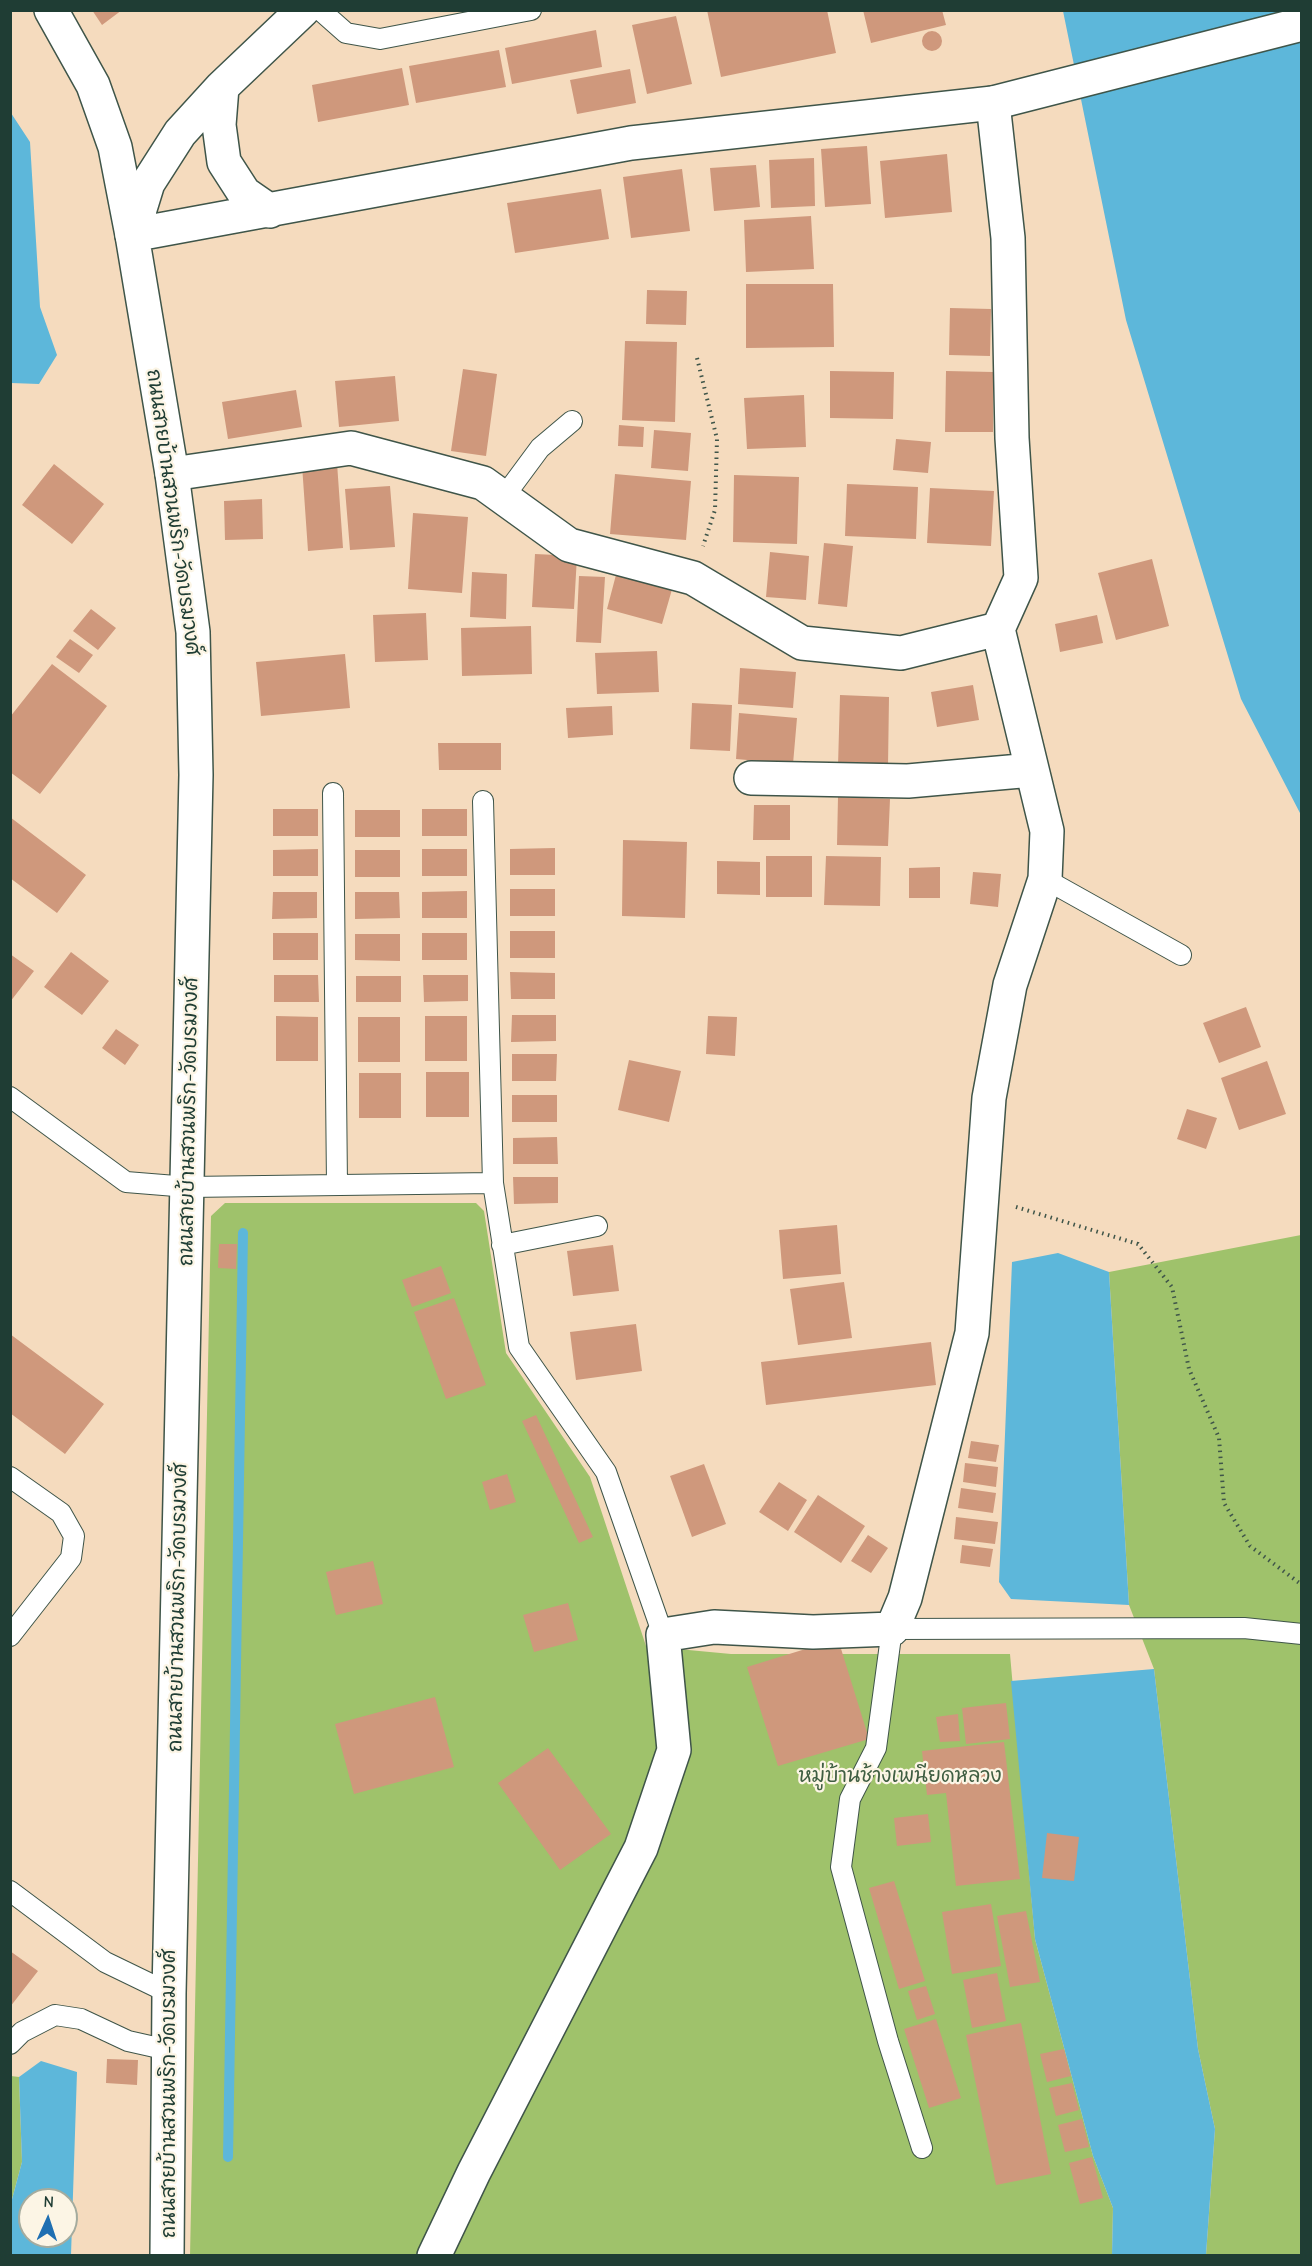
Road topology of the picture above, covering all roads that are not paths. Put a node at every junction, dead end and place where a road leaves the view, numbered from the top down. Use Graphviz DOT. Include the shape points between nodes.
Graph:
graph roads {
  1 [pos="51,10"];
  2 [pos="303,10"];
  3 [pos="320,10"];
  4 [pos="531,10"];
  5 [pos="1302,24"];
  6 [pos="222,87"];
  7 [pos="1009,99"];
  8 [pos="270,211"];
  9 [pos="132,235"];
  10 [pos="572,421"];
  11 [pos="172,474"];
  12 [pos="503,498"];
  13 [pos="998,629"];
  14 [pos="1032,770"];
  15 [pos="751,778"];
  16 [pos="333,793"];
  17 [pos="483,801"];
  18 [pos="1045,879"];
  19 [pos="1181,955"];
  20 [pos="10,1097"];
  21 [pos="493,1184"];
  22 [pos="336,1185"];
  23 [pos="188,1187"];
  24 [pos="597,1226"];
  25 [pos="502,1245"];
  26 [pos="10,1477"];
  27 [pos="892,1629"];
  28 [pos="1302,1634"];
  29 [pos="663,1635"];
  30 [pos="10,1636"];
  31 [pos="10,1891"];
  32 [pos="169,1993"];
  33 [pos="10,2044"];
  34 [pos="168,2050"];
  35 [pos="922,2148"];
  36 [pos="167,2256"];
  37 [pos="434,2256"];
  1 -- 9 [label="street, ถนนสายบ้านสวนพริก-วัดบรมวงศ์" via="93,85 115,147"];
  2 -- 6 [label="street"];
  3 -- 4 [label="lane" via="346,33 380,39"];
  5 -- 7 [label="street"];
  6 -- 8 [label="street" via="219,125 224,162 244,193"];
  6 -- 9 [label="street" via="180,133 148,183"];
  7 -- 8 [label="street" via="631,143"];
  7 -- 13 [label="street" via="1012,438 1021,578"];
  8 -- 9 [label="street"];
  9 -- 11 [label="street, ถนนสายบ้านสวนพริก-วัดบรมวงศ์"];
  10 -- 12 [label="lane" via="540,448"];
  11 -- 12 [label="street" via="351,447 483,483"];
  11 -- 23 [label="street, ถนนสายบ้านสวนพริก-วัดบรมวงศ์" via="193,632 196,751"];
  12 -- 13 [label="street" via="569,545 693,578 802,643 901,653"];
  13 -- 14 [label="street"];
  14 -- 15 [label="street" via="908,781"];
  14 -- 18 [label="street" via="1047,831"];
  16 -- 22 [label="lane"];
  17 -- 21 [label="lane"];
  18 -- 19 [label="lane"];
  18 -- 27 [label="street" via="1010,985 989,1098 972,1333 905,1598"];
  20 -- 23 [label="lane" via="126,1182"];
  21 -- 22 [label="lane"];
  21 -- 25 [label="lane"];
  22 -- 23 [label="lane"];
  23 -- 32 [label="street, ถนนสายบ้านสวนพริก-วัดบรมวงศ์"];
  24 -- 25 [label="lane"];
  25 -- 29 [label="lane" via="519,1347 606,1472"];
  26 -- 30 [label="lane" via="61,1513 74,1536 71,1558"];
  27 -- 28 [label="lane" via="1244,1628"];
  27 -- 29 [label="street" via="813,1632 714,1628"];
  27 -- 35 [label="lane" via="876,1748 850,1799 841,1867 888,2042"];
  29 -- 37 [label="street" via="674,1750 641,1848"];
  31 -- 32 [label="lane" via="105,1962"];
  32 -- 34 [label="street, ถนนสายบ้านสวนพริก-วัดบรมวงศ์"];
  33 -- 34 [label="lane" via="22,2032 56,2015 81,2019 128,2041"];
  34 -- 36 [label="street, ถนนสายบ้านสวนพริก-วัดบรมวงศ์"];
}
